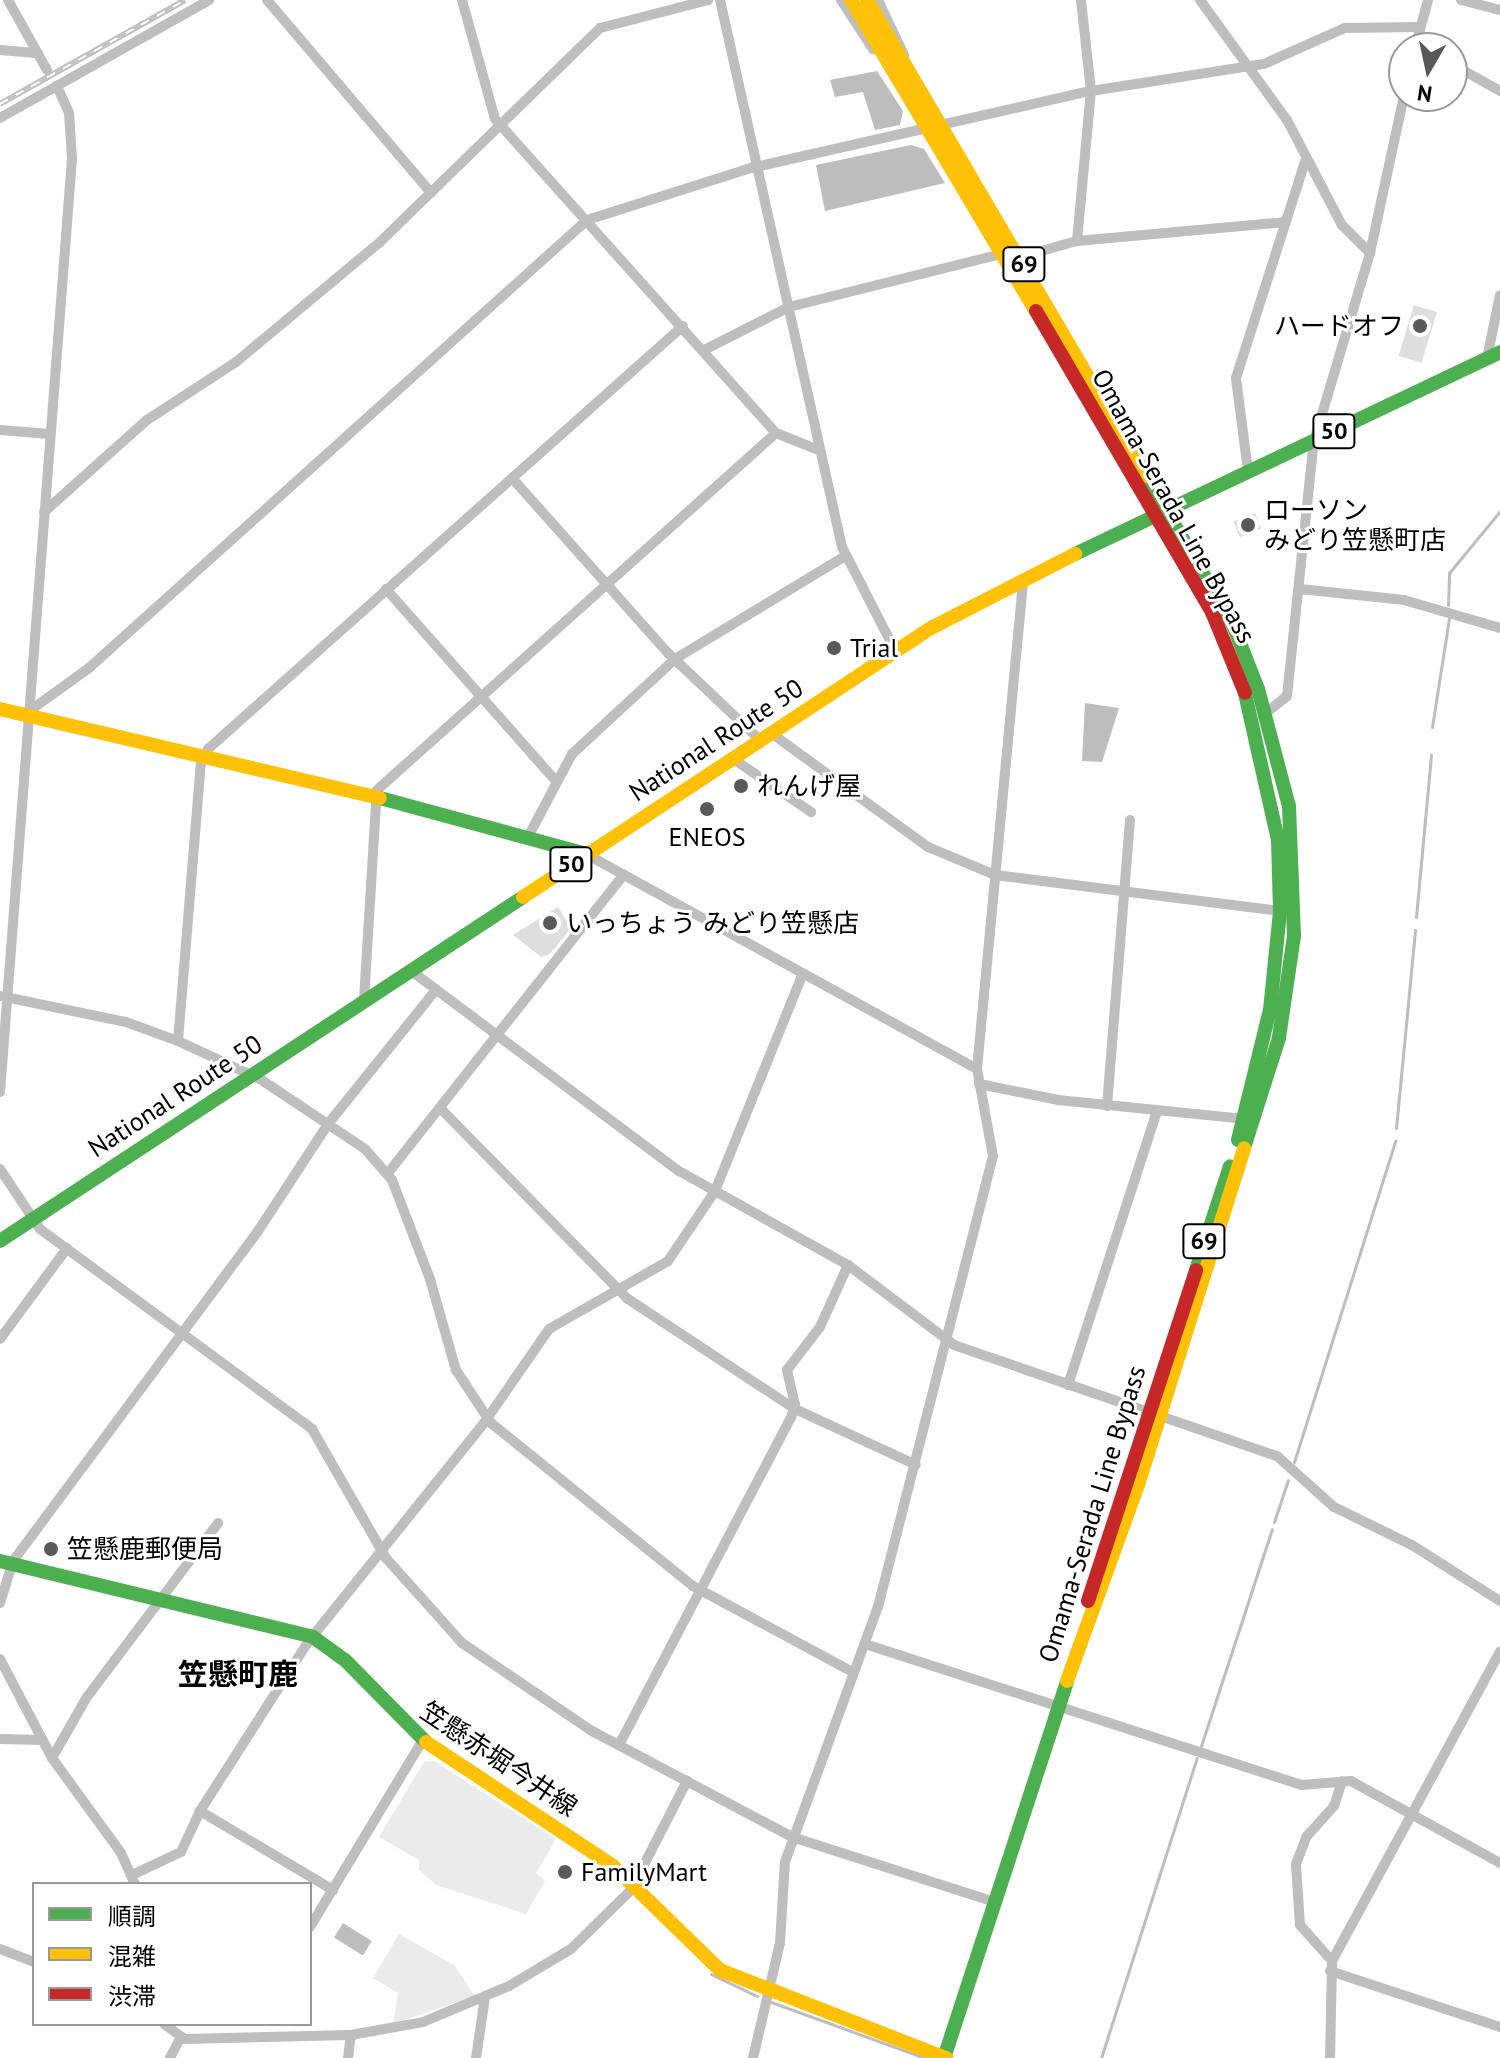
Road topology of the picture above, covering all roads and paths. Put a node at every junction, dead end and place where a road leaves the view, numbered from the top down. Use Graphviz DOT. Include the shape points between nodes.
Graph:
graph roads {
  1 [pos="8,0"];
  2 [pos="209,0"];
  3 [pos="267,0"];
  4 [pos="462,0"];
  5 [pos="708,0"];
  6 [pos="720,0"];
  7 [pos="841,0"];
  8 [pos="851,0"];
  9 [pos="867,0"];
  10 [pos="878,0"];
  11 [pos="1081,0"];
  12 [pos="1200,0"];
  13 [pos="1428,0"];
  14 [pos="1461,0"];
  15 [pos="1500,10"];
  16 [pos="1420,27"];
  17 [pos="1419,32"];
  18 [pos="0,50"];
  19 [pos="38,53"];
  20 [pos="887,61"];
  21 [pos="905,64"];
  22 [pos="1248,68"];
  23 [pos="47,70"];
  24 [pos="1468,73"];
  25 [pos="57,86"];
  26 [pos="1091,91"];
  27 [pos="1500,91"];
  28 [pos="1401,112"];
  29 [pos="0,118"];
  30 [pos="500,124"];
  31 [pos="934,128"];
  32 [pos="1306,158"];
  33 [pos="758,166"];
  34 [pos="431,193"];
  35 [pos="587,220"];
  36 [pos="1284,222"];
  37 [pos="1077,241"];
  38 [pos="1370,253"];
  39 [pos="1002,254"];
  40 [pos="1020,257"];
  41 [pos="1500,295"];
  42 [pos="789,307"];
  43 [pos="683,326"];
  44 [pos="706,349"];
  45 [pos="1494,355"];
  46 [pos="0,430"];
  47 [pos="776,433"];
  48 [pos="50,434"];
  49 [pos="1314,441"];
  50 [pos="821,451"];
  51 [pos="1248,471"];
  52 [pos="512,478"];
  53 [pos="1162,511"];
  54 [pos="44,512"];
  55 [pos="845,556"];
  56 [pos="1023,579"];
  57 [pos="605,583"];
  58 [pos="386,589"];
  59 [pos="1300,589"];
  60 [pos="1500,628"];
  61 [pos="895,650"];
  62 [pos="675,659"];
  63 [pos="481,699"];
  64 [pos="0,709"];
  65 [pos="28,712"];
  66 [pos="1266,713"];
  67 [pos="765,736"];
  68 [pos="203,755"];
  69 [pos="732,758"];
  70 [pos="555,780"];
  71 [pos="375,797"];
  72 [pos="811,812"];
  73 [pos="1130,820"];
  74 [pos="529,835"];
  75 [pos="586,854"];
  76 [pos="623,875"];
  77 [pos="995,875"];
  78 [pos="1124,895"];
  79 [pos="1280,911"];
  80 [pos="410,970"];
  81 [pos="802,976"];
  82 [pos="435,991"];
  83 [pos="3,997"];
  84 [pos="364,1000"];
  85 [pos="499,1038"];
  86 [pos="178,1041"];
  87 [pos="977,1069"];
  88 [pos="251,1074"];
  89 [pos="979,1084"];
  90 [pos="0,1092"];
  91 [pos="1107,1106"];
  92 [pos="442,1110"];
  93 [pos="1157,1111"];
  94 [pos="1244,1119"];
  95 [pos="328,1124"];
  96 [pos="0,1169"];
  97 [pos="388,1173"];
  98 [pos="715,1191"];
  99 [pos="33,1219"];
  100 [pos="0,1241"];
  101 [pos="67,1248"];
  102 [pos="848,1265"];
  103 [pos="619,1292"];
  104 [pos="182,1332"];
  105 [pos="0,1339"];
  106 [pos="947,1340"];
  107 [pos="1068,1385"];
  108 [pos="795,1409"];
  109 [pos="1153,1414"];
  110 [pos="487,1419"];
  111 [pos="916,1465"];
  112 [pos="218,1523"];
  113 [pos="382,1552"];
  114 [pos="6,1563"];
  115 [pos="700,1590"];
  116 [pos="1500,1601"];
  117 [pos="160,1602"];
  118 [pos="0,1603"];
  119 [pos="313,1637"];
  120 [pos="865,1644"];
  121 [pos="1500,1652"];
  122 [pos="0,1659"];
  123 [pos="853,1672"];
  124 [pos="1058,1706"];
  125 [pos="0,1739"];
  126 [pos="42,1740"];
  127 [pos="423,1740"];
  128 [pos="619,1745"];
  129 [pos="52,1758"];
  130 [pos="687,1781"];
  131 [pos="1342,1781"];
  132 [pos="200,1811"];
  133 [pos="1411,1814"];
  134 [pos="792,1837"];
  135 [pos="1500,1863"];
  136 [pos="134,1879"];
  137 [pos="634,1885"];
  138 [pos="333,1890"];
  139 [pos="995,1902"];
  140 [pos="312,1924"];
  141 [pos="0,1949"];
  142 [pos="32,1961"];
  143 [pos="1331,1966"];
  144 [pos="765,1989"];
  145 [pos="485,1997"];
  146 [pos="166,2026"];
  147 [pos="1500,2027"];
  148 [pos="273,2030"];
  149 [pos="351,2035"];
  150 [pos="180,2038"];
  151 [pos="170,2058"];
  152 [pos="348,2058"];
  153 [pos="476,2058"];
  154 [pos="753,2058"];
  155 [pos="945,2058"];
  156 [pos="1330,2058"];
  1 -- 19 [label="street"];
  2 -- 25 [label="street"];
  3 -- 34 [label="street"];
  4 -- 30 [label="street" via="486,99"];
  5 -- 30 [label="street" via="600,28"];
  6 -- 33 [label="street"];
  7 -- 20 [label="street"];
  8 -- 20 [label="main road, Omama-Serada Line Bypass / 69"];
  9 -- 21 [label="main road, Omama-Serada Line Bypass / 69"];
  10 -- 21 [label="street" via="901,41"];
  11 -- 26 [label="street"];
  12 -- 22 [label="street"];
  13 -- 16 [label="street"];
  14 -- 15 [label="street"];
  16 -- 17 [label="street"];
  16 -- 22 [label="street" via="1345,28"];
  18 -- 19 [label="street"];
  19 -- 23 [label="street"];
  20 -- 31 [label="main road, Omama-Serada Line Bypass / 69"];
  21 -- 31 [label="main road, Omama-Serada Line Bypass / 69"];
  22 -- 26 [label="street"];
  22 -- 32 [label="street" via="1278,105"];
  24 -- 27 [label="street"];
  25 -- 29 [label="street"];
  25 -- 48 [label="street" via="69,113 72,159"];
  26 -- 31 [label="street"];
  26 -- 37 [label="street"];
  28 -- 38 [label="street"];
  30 -- 34 [label="street"];
  30 -- 35 [label="street"];
  31 -- 33 [label="street"];
  31 -- 39 [label="main road, Omama-Serada Line Bypass / 69"];
  31 -- 40 [label="main road, Omama-Serada Line Bypass / 69"];
  32 -- 36 [label="street"];
  32 -- 38 [label="street" via="1351,238"];
  33 -- 35 [label="street"];
  33 -- 42 [label="street"];
  34 -- 54 [label="street" via="236,362 147,420"];
  35 -- 43 [label="street"];
  35 -- 65 [label="street" via="89,668"];
  36 -- 37 [label="street"];
  36 -- 51 [label="street" via="1236,378"];
  37 -- 40 [label="street"];
  38 -- 49 [label="street"];
  39 -- 42 [label="street"];
  39 -- 53 [label="main road, Omama-Serada Line Bypass / 69"];
  40 -- 53 [label="main road, Omama-Serada Line Bypass / 69"];
  41 -- 45 [label="street"];
  42 -- 44 [label="street"];
  42 -- 50 [label="street"];
  43 -- 44 [label="street"];
  43 -- 52 [label="street"];
  44 -- 47 [label="street"];
  45 -- 49 [label="main road, National Route 50 / 50"];
  46 -- 48 [label="street"];
  47 -- 50 [label="street"];
  47 -- 57 [label="street"];
  48 -- 54 [label="street"];
  49 -- 51 [label="main road, National Route 50 / 50"];
  49 -- 59 [label="street"];
  50 -- 55 [label="street"];
  51 -- 53 [label="main road, National Route 50 / 50"];
  52 -- 57 [label="street"];
  52 -- 58 [label="street"];
  53 -- 56 [label="main road, National Route 50 / 50"];
  53 -- 66 [label="main road, Omama-Serada Line Bypass / 69" via="1233,625"];
  53 -- 79 [label="main road, Omama-Serada Line Bypass / 69" via="1212,612 1254,715 1278,840"];
  54 -- 65 [label="street"];
  55 -- 61 [label="street"];
  55 -- 62 [label="street"];
  56 -- 61 [label="main road, National Route 50 / 50"];
  56 -- 77 [label="street"];
  57 -- 62 [label="street"];
  57 -- 63 [label="street"];
  58 -- 63 [label="street"];
  58 -- 68 [label="street"];
  59 -- 60 [label="street" via="1404,600"];
  59 -- 66 [label="street" via="1287,696"];
  61 -- 67 [label="main road, National Route 50 / 50"];
  62 -- 67 [label="street"];
  62 -- 70 [label="street" via="585,739"];
  63 -- 70 [label="street"];
  63 -- 71 [label="street"];
  64 -- 65 [label="main road"];
  65 -- 68 [label="main road"];
  65 -- 83 [label="street"];
  66 -- 109 [label="main road, Omama-Serada Line Bypass / 69" via="1293,835 1290,984 1256,1121"];
  67 -- 69 [label="main road, National Route 50 / 50"];
  67 -- 77 [label="street" via="928,847"];
  68 -- 71 [label="main road"];
  68 -- 86 [label="street"];
  69 -- 72 [label="street"];
  69 -- 75 [label="main road, National Route 50 / 50"];
  70 -- 74 [label="street"];
  71 -- 74 [label="main road"];
  71 -- 84 [label="street"];
  73 -- 78 [label="street"];
  74 -- 75 [label="main road"];
  75 -- 76 [label="street"];
  75 -- 80 [label="main road, National Route 50 / 50"];
  76 -- 81 [label="street"];
  76 -- 85 [label="street"];
  77 -- 78 [label="street"];
  77 -- 87 [label="street"];
  78 -- 79 [label="street"];
  78 -- 91 [label="street"];
  79 -- 94 [label="main road, Omama-Serada Line Bypass / 69" via="1270,1010"];
  80 -- 82 [label="street"];
  80 -- 84 [label="main road, National Route 50 / 50"];
  81 -- 87 [label="street"];
  81 -- 98 [label="street"];
  82 -- 85 [label="street"];
  82 -- 95 [label="street"];
  83 -- 86 [label="street" via="126,1022"];
  83 -- 90 [label="street"];
  84 -- 88 [label="main road, National Route 50 / 50"];
  85 -- 92 [label="street"];
  85 -- 98 [label="street"];
  86 -- 88 [label="street"];
  87 -- 89 [label="street"];
  88 -- 95 [label="street"];
  88 -- 99 [label="main road, National Route 50 / 50"];
  89 -- 91 [label="street"];
  89 -- 106 [label="street" via="993,1156"];
  91 -- 93 [label="street"];
  92 -- 97 [label="street"];
  92 -- 103 [label="street"];
  93 -- 94 [label="street"];
  93 -- 107 [label="street"];
  94 -- 109 [label="main road, Omama-Serada Line Bypass / 69"];
  95 -- 97 [label="street"];
  95 -- 104 [label="street"];
  96 -- 99 [label="street"];
  97 -- 110 [label="street" via="430,1279 456,1370"];
  98 -- 102 [label="street"];
  98 -- 103 [label="street" via="664,1266"];
  99 -- 100 [label="main road, National Route 50 / 50"];
  99 -- 101 [label="street"];
  101 -- 104 [label="street"];
  101 -- 105 [label="street"];
  102 -- 106 [label="street"];
  102 -- 108 [label="street" via="820,1327 789,1363"];
  103 -- 108 [label="street"];
  103 -- 110 [label="street" via="549,1329"];
  104 -- 113 [label="street" via="318,1435"];
  104 -- 114 [label="street"];
  106 -- 107 [label="street"];
  106 -- 111 [label="street"];
  107 -- 109 [label="street"];
  108 -- 111 [label="street"];
  108 -- 115 [label="street"];
  109 -- 116 [label="street" via="1277,1456 1334,1507 1412,1545"];
  109 -- 124 [label="main road, Omama-Serada Line Bypass / 69"];
  110 -- 113 [label="street"];
  110 -- 115 [label="street"];
  111 -- 120 [label="street"];
  112 -- 117 [label="street"];
  113 -- 119 [label="street"];
  113 -- 128 [label="street" via="454,1637"];
  114 -- 117 [label="main road, 笠懸赤堀今井線"];
  114 -- 118 [label="street"];
  115 -- 123 [label="street"];
  115 -- 128 [label="street"];
  117 -- 119 [label="main road, 笠懸赤堀今井線"];
  117 -- 129 [label="street" via="87,1697"];
  119 -- 127 [label="main road, 笠懸赤堀今井線" via="345,1660"];
  119 -- 132 [label="street"];
  120 -- 123 [label="street"];
  120 -- 124 [label="street"];
  121 -- 133 [label="street"];
  122 -- 126 [label="street"];
  123 -- 134 [label="street"];
  124 -- 131 [label="street" via="1301,1785"];
  124 -- 139 [label="main road, Omama-Serada Line Bypass"];
  125 -- 126 [label="street"];
  126 -- 129 [label="street"];
  127 -- 137 [label="main road, 笠懸赤堀今井線"];
  127 -- 138 [label="street"];
  128 -- 130 [label="street"];
  129 -- 136 [label="street"];
  130 -- 134 [label="street"];
  130 -- 137 [label="street"];
  131 -- 133 [label="street"];
  131 -- 143 [label="street" via="1334,1806 1307,1836 1296,1864 1300,1925"];
  132 -- 136 [label="street" via="177,1857"];
  132 -- 138 [label="street"];
  133 -- 135 [label="street"];
  133 -- 143 [label="street"];
  134 -- 139 [label="street"];
  134 -- 144 [label="street" via="781,1879 780,1943"];
  137 -- 144 [label="main road, 笠懸赤堀今井線" via="710,1962"];
  137 -- 145 [label="street" via="571,1949"];
  138 -- 140 [label="street"];
  139 -- 155 [label="main road, Omama-Serada Line Bypass"];
  141 -- 142 [label="street"];
  143 -- 147 [label="street"];
  143 -- 156 [label="street"];
  144 -- 154 [label="street"];
  144 -- 155 [label="main road, 笠懸赤堀今井線"];
  145 -- 149 [label="street" via="423,2022"];
  145 -- 153 [label="street"];
  146 -- 150 [label="street"];
  148 -- 149 [label="street"];
  148 -- 150 [label="street"];
  149 -- 152 [label="street"];
  150 -- 151 [label="street"];
}
